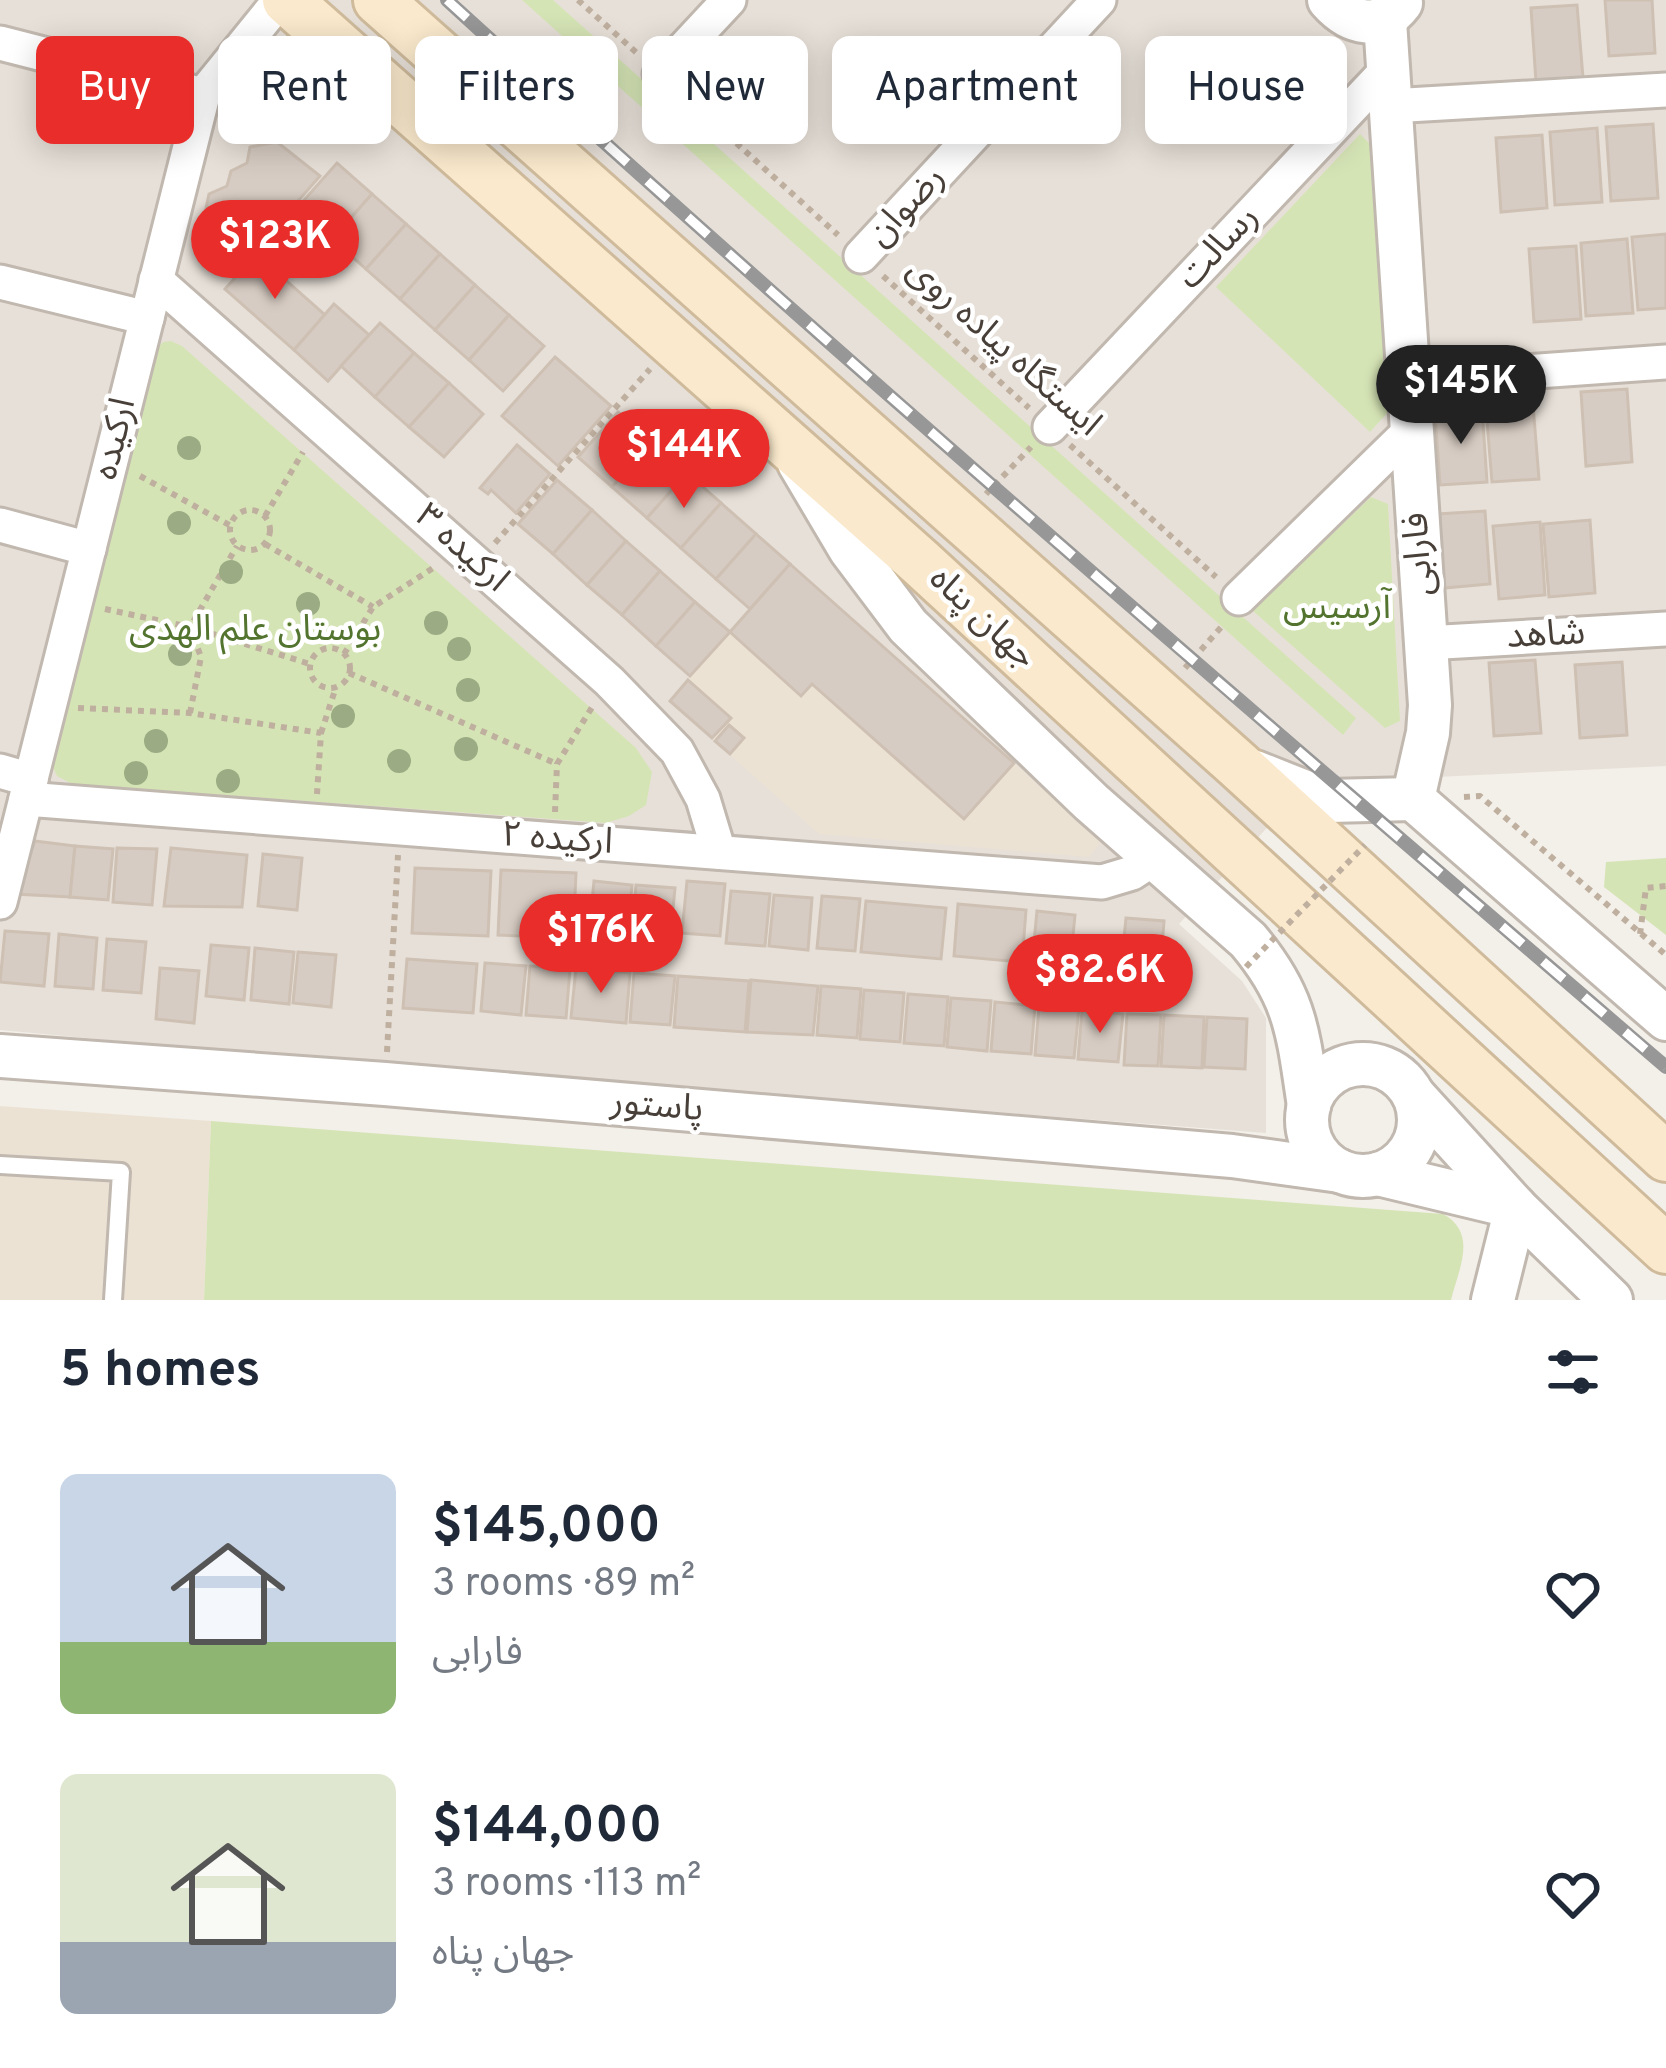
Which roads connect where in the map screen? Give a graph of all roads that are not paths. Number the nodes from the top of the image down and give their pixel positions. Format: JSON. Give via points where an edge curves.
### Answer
{"nodes":[{"id":1,"x":284,"y":0,"type":"edge"},
{"id":2,"x":378,"y":0,"type":"edge"},
{"id":3,"x":729,"y":0,"type":"edge"},
{"id":4,"x":1099,"y":0,"type":"edge"},
{"id":5,"x":1329,"y":0,"type":"edge"},
{"id":6,"x":1393,"y":10,"type":"edge"},
{"id":7,"x":695,"y":36,"type":"edge"},
{"id":8,"x":0,"y":43,"type":"edge"},
{"id":9,"x":1389,"y":87,"type":"junction"},
{"id":10,"x":1666,"y":90,"type":"edge"},
{"id":11,"x":203,"y":95,"type":"junction"},
{"id":12,"x":861,"y":256,"type":"road end"},
{"id":13,"x":156,"y":280,"type":"junction"},
{"id":14,"x":0,"y":282,"type":"edge"},
{"id":15,"x":147,"y":318,"type":"junction"},
{"id":16,"x":1666,"y":362,"type":"edge"},
{"id":17,"x":1408,"y":380,"type":"junction"},
{"id":18,"x":1050,"y":427,"type":"road end"},
{"id":19,"x":1412,"y":429,"type":"junction"},
{"id":20,"x":789,"y":446,"type":"junction"},
{"id":21,"x":0,"y":525,"type":"edge"},
{"id":22,"x":88,"y":548,"type":"junction"},
{"id":23,"x":1236,"y":595,"type":"road end"},
{"id":24,"x":1666,"y":629,"type":"edge"},
{"id":25,"x":1426,"y":643,"type":"junction"},
{"id":26,"x":1237,"y":764,"type":"junction"},
{"id":27,"x":19,"y":783,"type":"edge"},
{"id":28,"x":1413,"y":799,"type":"junction"},
{"id":29,"x":719,"y":853,"type":"junction"},
{"id":30,"x":1154,"y":857,"type":"junction"},
{"id":31,"x":0,"y":902,"type":"edge"},
{"id":32,"x":1666,"y":1019,"type":"edge"},
{"id":33,"x":0,"y":1057,"type":"edge"},
{"id":34,"x":1414,"y":1096,"type":"junction"},
{"id":35,"x":1308,"y":1115,"type":"junction"},
{"id":36,"x":1232,"y":1156,"type":"junction"},
{"id":37,"x":1666,"y":1156,"type":"edge"},
{"id":38,"x":0,"y":1165,"type":"edge"},
{"id":39,"x":1359,"y":1172,"type":"junction"},
{"id":40,"x":1516,"y":1208,"type":"junction"},
{"id":41,"x":1666,"y":1249,"type":"edge"},
{"id":42,"x":112,"y":1300,"type":"edge"},
{"id":43,"x":1493,"y":1300,"type":"edge"},
{"id":44,"x":1611,"y":1300,"type":"edge"}],
"edges":[{"from":1,"to":11,"type":"street","name":"ارکیده"},
{"from":1,"to":20,"type":"main road","name":"جهان پناه"},
{"from":2,"to":26,"type":"main road","name":"جهان پناه"},
{"from":3,"to":7,"type":"street"},
{"from":4,"to":12,"type":"street","name":"رضوان"},
{"from":5,"to":6,"type":"street","via":[[1360,22]]},
{"from":6,"to":9,"type":"street","name":"فارابی"},
{"from":8,"to":11,"type":"street"},
{"from":9,"to":10,"type":"street"},
{"from":9,"to":17,"type":"street","name":"فارابی"},
{"from":9,"to":18,"type":"street","name":"رسالت"},
{"from":11,"to":13,"type":"street","name":"ارکیده"},
{"from":13,"to":15,"type":"street","name":"ارکیده"},
{"from":13,"to":29,"type":"street","name":"ارکیده ۳","via":[[609,681],[677,752]]},
{"from":14,"to":15,"type":"street"},
{"from":15,"to":22,"type":"street","name":"ارکیده"},
{"from":16,"to":17,"type":"street"},
{"from":17,"to":19,"type":"street","name":"فارابی"},
{"from":19,"to":23,"type":"street"},
{"from":19,"to":25,"type":"street","name":"فارابی"},
{"from":20,"to":30,"type":"street","via":[[908,626]]},
{"from":20,"to":41,"type":"main road","name":"جهان پناه"},
{"from":21,"to":22,"type":"street"},
{"from":22,"to":27,"type":"street","name":"ارکیده","via":[[49,706]]},
{"from":24,"to":25,"type":"street","name":"شاهد"},
{"from":25,"to":28,"type":"street","name":"فارابی","via":[[1428,733]]},
{"from":26,"to":28,"type":"street","via":[[1328,801]]},
{"from":26,"to":37,"type":"main road","name":"جهان پناه"},
{"from":27,"to":29,"type":"street","name":"ارکیده ۲","via":[[316,821]]},
{"from":27,"to":31,"type":"street","name":"ارکیده"},
{"from":28,"to":32,"type":"street"},
{"from":29,"to":30,"type":"street","name":"ارکیده ۲","via":[[1102,882]]},
{"from":30,"to":35,"type":"street","via":[[1248,940],[1286,992]]},
{"from":33,"to":36,"type":"street","name":"پاستور"},
{"from":34,"to":35,"type":"street","via":[[1387,1069],[1348,1066],[1317,1088]]},
{"from":34,"to":39,"type":"street","via":[[1418,1134],[1410,1152],[1396,1166]]},
{"from":34,"to":40,"type":"street"},
{"from":35,"to":36,"type":"street","name":"پاستور"},
{"from":35,"to":39,"type":"street","via":[[1324,1160]]},
{"from":36,"to":39,"type":"street"},
{"from":38,"to":42,"type":"lane","via":[[121,1172]]},
{"from":39,"to":40,"type":"street"},
{"from":40,"to":43,"type":"street"},
{"from":40,"to":44,"type":"street"}]}
